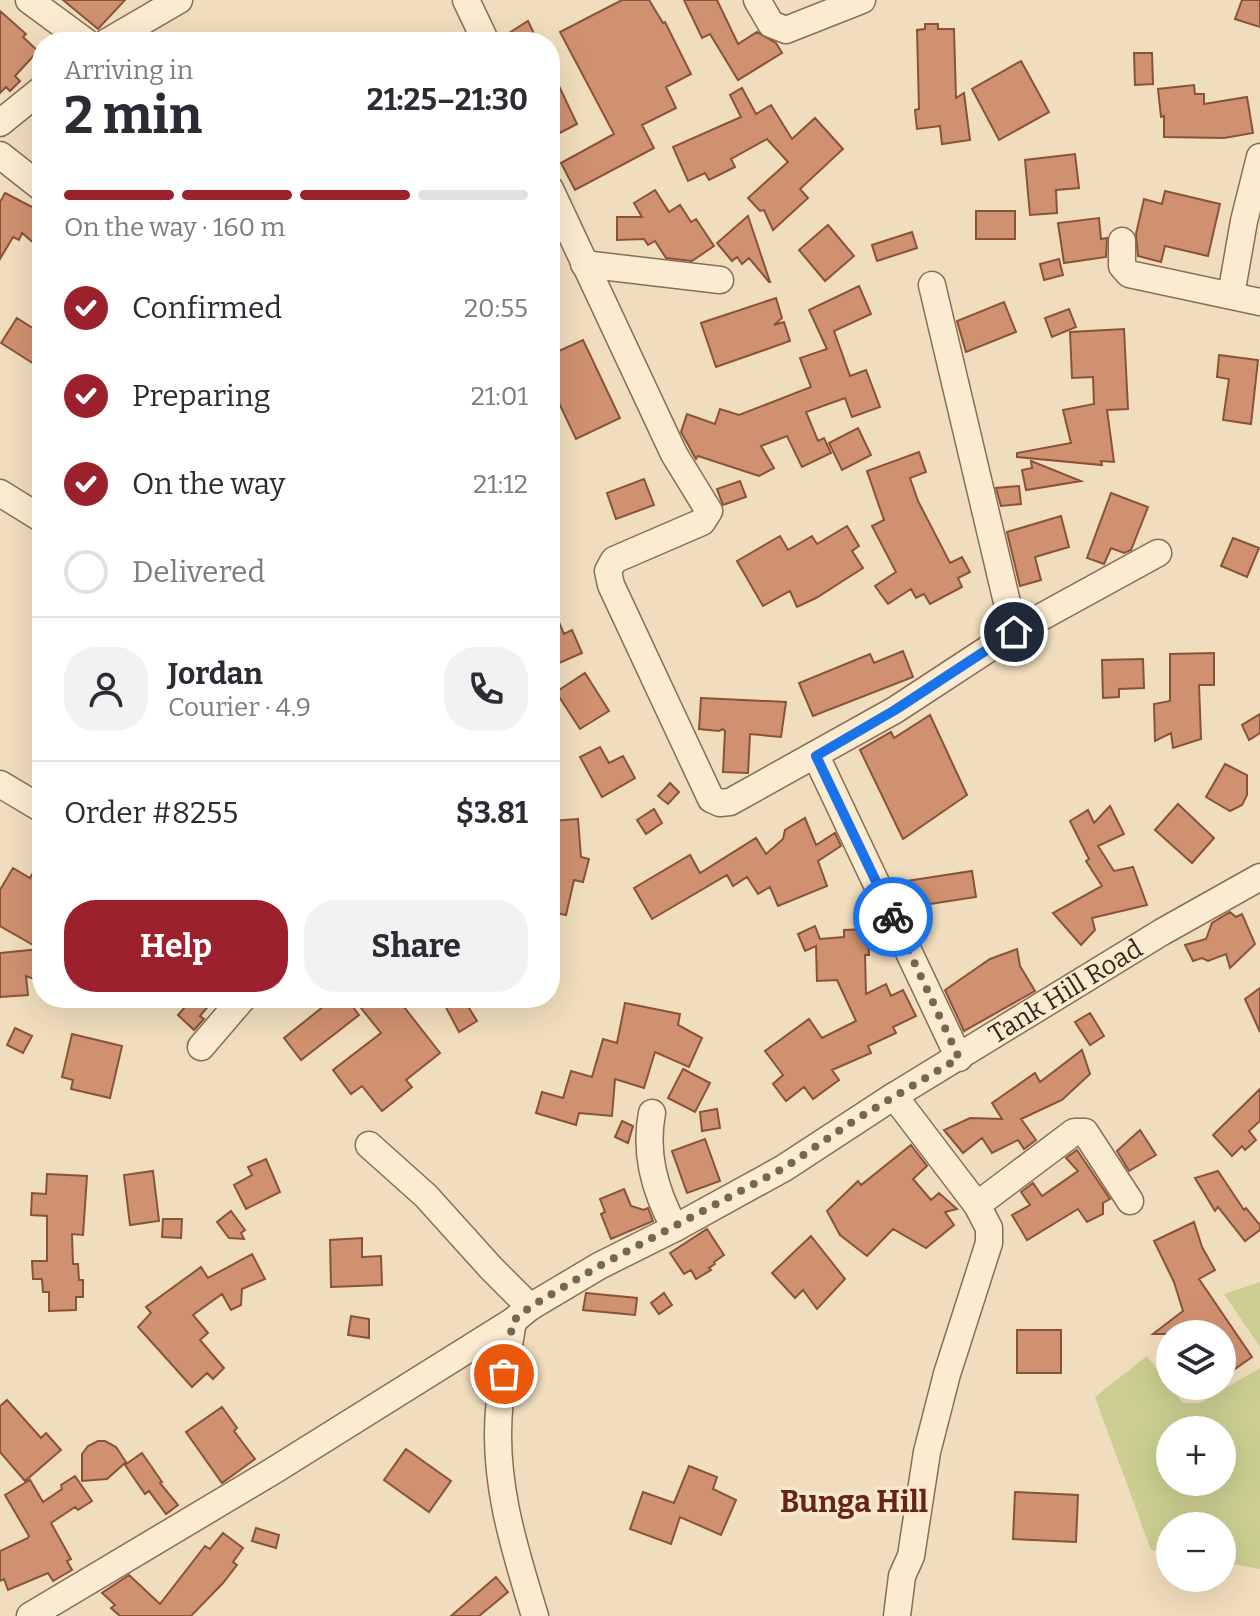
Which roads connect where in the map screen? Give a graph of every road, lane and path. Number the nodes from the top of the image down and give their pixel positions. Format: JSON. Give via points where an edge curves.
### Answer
{"nodes":[{"id":1,"x":29,"y":0,"type":"edge"},
{"id":2,"x":179,"y":0,"type":"edge"},
{"id":3,"x":466,"y":0,"type":"edge"},
{"id":4,"x":757,"y":0,"type":"edge"},
{"id":5,"x":862,"y":0,"type":"edge"},
{"id":6,"x":72,"y":32,"type":"edge"},
{"id":7,"x":124,"y":32,"type":"edge"},
{"id":8,"x":481,"y":32,"type":"edge"},
{"id":9,"x":32,"y":97,"type":"edge"},
{"id":10,"x":0,"y":123,"type":"edge"},
{"id":11,"x":0,"y":155,"type":"edge"},
{"id":12,"x":1260,"y":157,"type":"edge"},
{"id":13,"x":32,"y":180,"type":"edge"},
{"id":14,"x":560,"y":211,"type":"edge"},
{"id":15,"x":1122,"y":241,"type":"dead end"},
{"id":16,"x":584,"y":264,"type":"junction"},
{"id":17,"x":720,"y":280,"type":"dead end"},
{"id":18,"x":932,"y":285,"type":"dead end"},
{"id":19,"x":1231,"y":295,"type":"junction"},
{"id":20,"x":1260,"y":302,"type":"edge"},
{"id":21,"x":0,"y":493,"type":"edge"},
{"id":22,"x":32,"y":513,"type":"edge"},
{"id":23,"x":1158,"y":553,"type":"dead end"},
{"id":24,"x":1014,"y":632,"type":"junction"},
{"id":25,"x":816,"y":756,"type":"junction"},
{"id":26,"x":0,"y":784,"type":"edge"},
{"id":27,"x":32,"y":803,"type":"edge"},
{"id":28,"x":1260,"y":877,"type":"edge"},
{"id":29,"x":234,"y":1008,"type":"edge"},
{"id":30,"x":201,"y":1047,"type":"dead end"},
{"id":31,"x":959,"y":1058,"type":"junction"},
{"id":32,"x":894,"y":1096,"type":"junction"},
{"id":33,"x":652,"y":1113,"type":"dead end"},
{"id":34,"x":369,"y":1145,"type":"dead end"},
{"id":35,"x":1130,"y":1201,"type":"dead end"},
{"id":36,"x":977,"y":1205,"type":"junction"},
{"id":37,"x":675,"y":1228,"type":"junction"},
{"id":38,"x":522,"y":1314,"type":"junction"},
{"id":39,"x":30,"y":1616,"type":"edge"},
{"id":40,"x":535,"y":1616,"type":"edge"},
{"id":41,"x":897,"y":1616,"type":"edge"}],
"edges":[{"from":1,"to":6,"type":"street"},
{"from":2,"to":7,"type":"street"},
{"from":3,"to":8,"type":"street"},
{"from":4,"to":5,"type":"street","via":[[771,24],[786,30]]},
{"from":9,"to":10,"type":"street"},
{"from":11,"to":13,"type":"street"},
{"from":12,"to":19,"type":"street"},
{"from":14,"to":16,"type":"street"},
{"from":15,"to":19,"type":"street","via":[[1122,266],[1129,274]]},
{"from":16,"to":17,"type":"street"},
{"from":16,"to":25,"type":"street","via":[[674,454],[709,511],[702,522],[614,560],[608,571],[711,799],[730,802]]},
{"from":18,"to":24,"type":"street"},
{"from":19,"to":20,"type":"street"},
{"from":21,"to":22,"type":"street"},
{"from":23,"to":24,"type":"street"},
{"from":24,"to":25,"type":"street"},
{"from":25,"to":31,"type":"street"},
{"from":26,"to":27,"type":"street"},
{"from":28,"to":31,"type":"street","name":"Tank Hill Road"},
{"from":29,"to":30,"type":"street"},
{"from":31,"to":32,"type":"street","name":"Tank Hill Road"},
{"from":32,"to":36,"type":"street"},
{"from":32,"to":37,"type":"street","name":"Tank Hill Road","via":[[784,1168]]},
{"from":33,"to":37,"type":"street","via":[[652,1171]]},
{"from":34,"to":38,"type":"street","via":[[426,1196],[491,1268]]},
{"from":35,"to":36,"type":"street","via":[[1079,1130]]},
{"from":36,"to":41,"type":"street","via":[[989,1228],[989,1243],[927,1452]]},
{"from":37,"to":38,"type":"street","name":"Tank Hill Road","via":[[599,1266]]},
{"from":38,"to":39,"type":"street","name":"Tank Hill Road"},
{"from":38,"to":40,"type":"street","via":[[499,1401],[498,1456],[510,1537]]}]}
